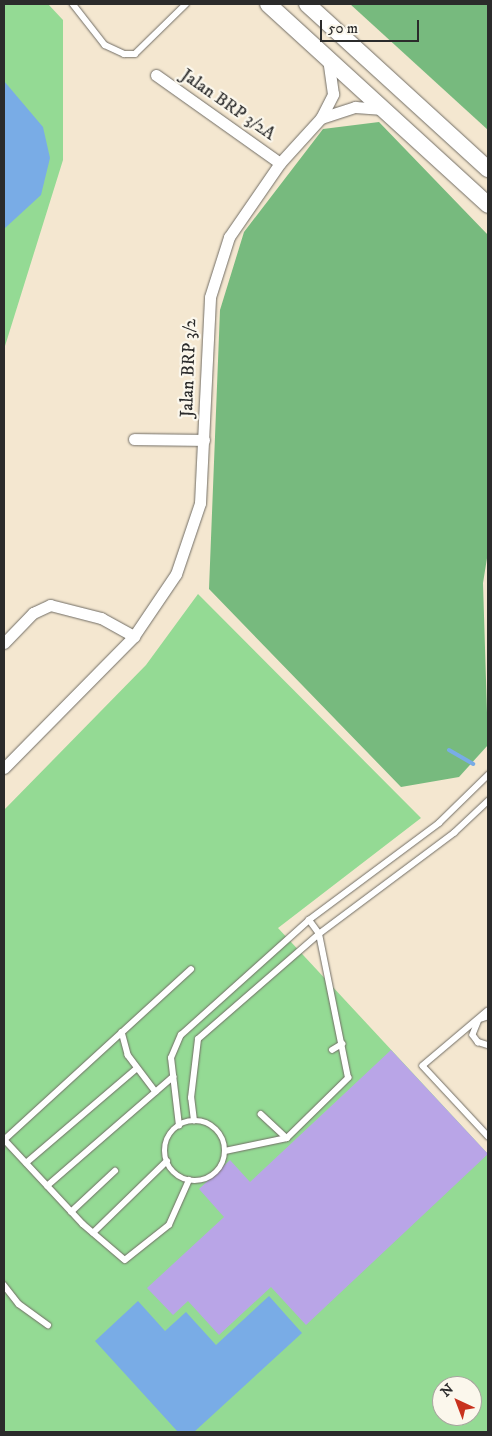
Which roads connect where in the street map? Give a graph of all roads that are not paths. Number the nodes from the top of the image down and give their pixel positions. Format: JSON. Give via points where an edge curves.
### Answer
{"nodes":[{"id":1,"x":73,"y":4,"type":"edge"},
{"id":2,"x":186,"y":4,"type":"edge"},
{"id":3,"x":268,"y":4,"type":"edge"},
{"id":4,"x":307,"y":4,"type":"edge"},
{"id":5,"x":328,"y":58,"type":"junction"},
{"id":6,"x":156,"y":75,"type":"dead end"},
{"id":7,"x":384,"y":109,"type":"junction"},
{"id":8,"x":321,"y":118,"type":"junction"},
{"id":9,"x":280,"y":163,"type":"junction"},
{"id":10,"x":488,"y":170,"type":"edge"},
{"id":11,"x":488,"y":204,"type":"edge"},
{"id":12,"x":134,"y":439,"type":"dead end"},
{"id":13,"x":204,"y":440,"type":"junction"},
{"id":14,"x":134,"y":636,"type":"junction"},
{"id":15,"x":4,"y":643,"type":"edge"},
{"id":16,"x":4,"y":768,"type":"edge"},
{"id":17,"x":488,"y":775,"type":"edge"},
{"id":18,"x":488,"y":801,"type":"edge"},
{"id":19,"x":309,"y":920,"type":"junction"},
{"id":20,"x":319,"y":934,"type":"junction"},
{"id":21,"x":191,"y":969,"type":"dead end"},
{"id":22,"x":488,"y":1011,"type":"edge"},
{"id":23,"x":488,"y":1017,"type":"edge"},
{"id":24,"x":479,"y":1020,"type":"junction"},
{"id":25,"x":122,"y":1032,"type":"junction"},
{"id":26,"x":342,"y":1044,"type":"junction"},
{"id":27,"x":488,"y":1045,"type":"edge"},
{"id":28,"x":332,"y":1050,"type":"dead end"},
{"id":29,"x":136,"y":1068,"type":"junction"},
{"id":30,"x":173,"y":1077,"type":"junction"},
{"id":31,"x":156,"y":1092,"type":"junction"},
{"id":32,"x":261,"y":1114,"type":"dead end"},
{"id":33,"x":194,"y":1121,"type":"junction"},
{"id":34,"x":179,"y":1126,"type":"junction"},
{"id":35,"x":488,"y":1136,"type":"edge"},
{"id":36,"x":287,"y":1138,"type":"junction"},
{"id":37,"x":4,"y":1140,"type":"edge"},
{"id":38,"x":225,"y":1151,"type":"junction"},
{"id":39,"x":167,"y":1161,"type":"junction"},
{"id":40,"x":26,"y":1163,"type":"junction"},
{"id":41,"x":115,"y":1171,"type":"dead end"},
{"id":42,"x":189,"y":1180,"type":"junction"},
{"id":43,"x":46,"y":1186,"type":"junction"},
{"id":44,"x":71,"y":1212,"type":"junction"},
{"id":45,"x":93,"y":1233,"type":"junction"},
{"id":46,"x":4,"y":1285,"type":"edge"},
{"id":47,"x":48,"y":1325,"type":"dead end"}],
"edges":[{"from":1,"to":2,"type":"lane","via":[[105,45],[124,54],[135,54]]},
{"from":3,"to":5,"type":"main road"},
{"from":4,"to":10,"type":"main road"},
{"from":5,"to":7,"type":"main road"},
{"from":5,"to":8,"type":"street","name":"Jalan BRP 3/2","via":[[333,94]]},
{"from":6,"to":9,"type":"street","name":"Jalan BRP 3/2A"},
{"from":7,"to":8,"type":"street","name":"Jalan BRP 3/2","via":[[355,107]]},
{"from":7,"to":11,"type":"main road"},
{"from":8,"to":9,"type":"street","name":"Jalan BRP 3/2"},
{"from":9,"to":13,"type":"street","name":"Jalan BRP 3/2","via":[[229,237],[210,297]]},
{"from":12,"to":13,"type":"street"},
{"from":13,"to":14,"type":"street","name":"Jalan BRP 3/2","via":[[200,503],[176,574]]},
{"from":14,"to":15,"type":"street","via":[[101,618],[50,605],[33,613]]},
{"from":14,"to":16,"type":"street","name":"Jalan BRP 3/2"},
{"from":17,"to":19,"type":"lane","via":[[439,823]]},
{"from":18,"to":20,"type":"lane","via":[[454,833]]},
{"from":19,"to":20,"type":"lane"},
{"from":19,"to":30,"type":"lane","via":[[181,1035],[171,1058]]},
{"from":20,"to":26,"type":"lane"},
{"from":20,"to":33,"type":"lane","via":[[198,1039],[190,1098]]},
{"from":21,"to":25,"type":"lane"},
{"from":22,"to":24,"type":"lane"},
{"from":23,"to":24,"type":"lane"},
{"from":24,"to":27,"type":"lane","via":[[473,1035],[478,1042]]},
{"from":24,"to":35,"type":"lane","via":[[423,1066]]},
{"from":25,"to":29,"type":"lane"},
{"from":25,"to":37,"type":"lane"},
{"from":26,"to":28,"type":"lane"},
{"from":26,"to":36,"type":"lane","via":[[348,1078]]},
{"from":29,"to":31,"type":"lane"},
{"from":29,"to":40,"type":"lane"},
{"from":30,"to":31,"type":"lane"},
{"from":30,"to":34,"type":"lane"},
{"from":31,"to":43,"type":"lane"},
{"from":32,"to":36,"type":"lane"},
{"from":33,"to":34,"type":"lane"},
{"from":33,"to":38,"type":"lane","via":[[215,1128]]},
{"from":34,"to":39,"type":"lane","via":[[166,1140]]},
{"from":36,"to":38,"type":"lane"},
{"from":37,"to":40,"type":"lane"},
{"from":38,"to":42,"type":"lane","via":[[220,1168],[209,1178]]},
{"from":39,"to":42,"type":"lane","via":[[170,1169]]},
{"from":39,"to":45,"type":"lane"},
{"from":40,"to":43,"type":"lane"},
{"from":41,"to":44,"type":"lane"},
{"from":42,"to":45,"type":"lane","via":[[169,1225],[125,1260]]},
{"from":43,"to":44,"type":"lane"},
{"from":44,"to":45,"type":"lane"},
{"from":46,"to":47,"type":"lane","via":[[18,1304]]}]}
